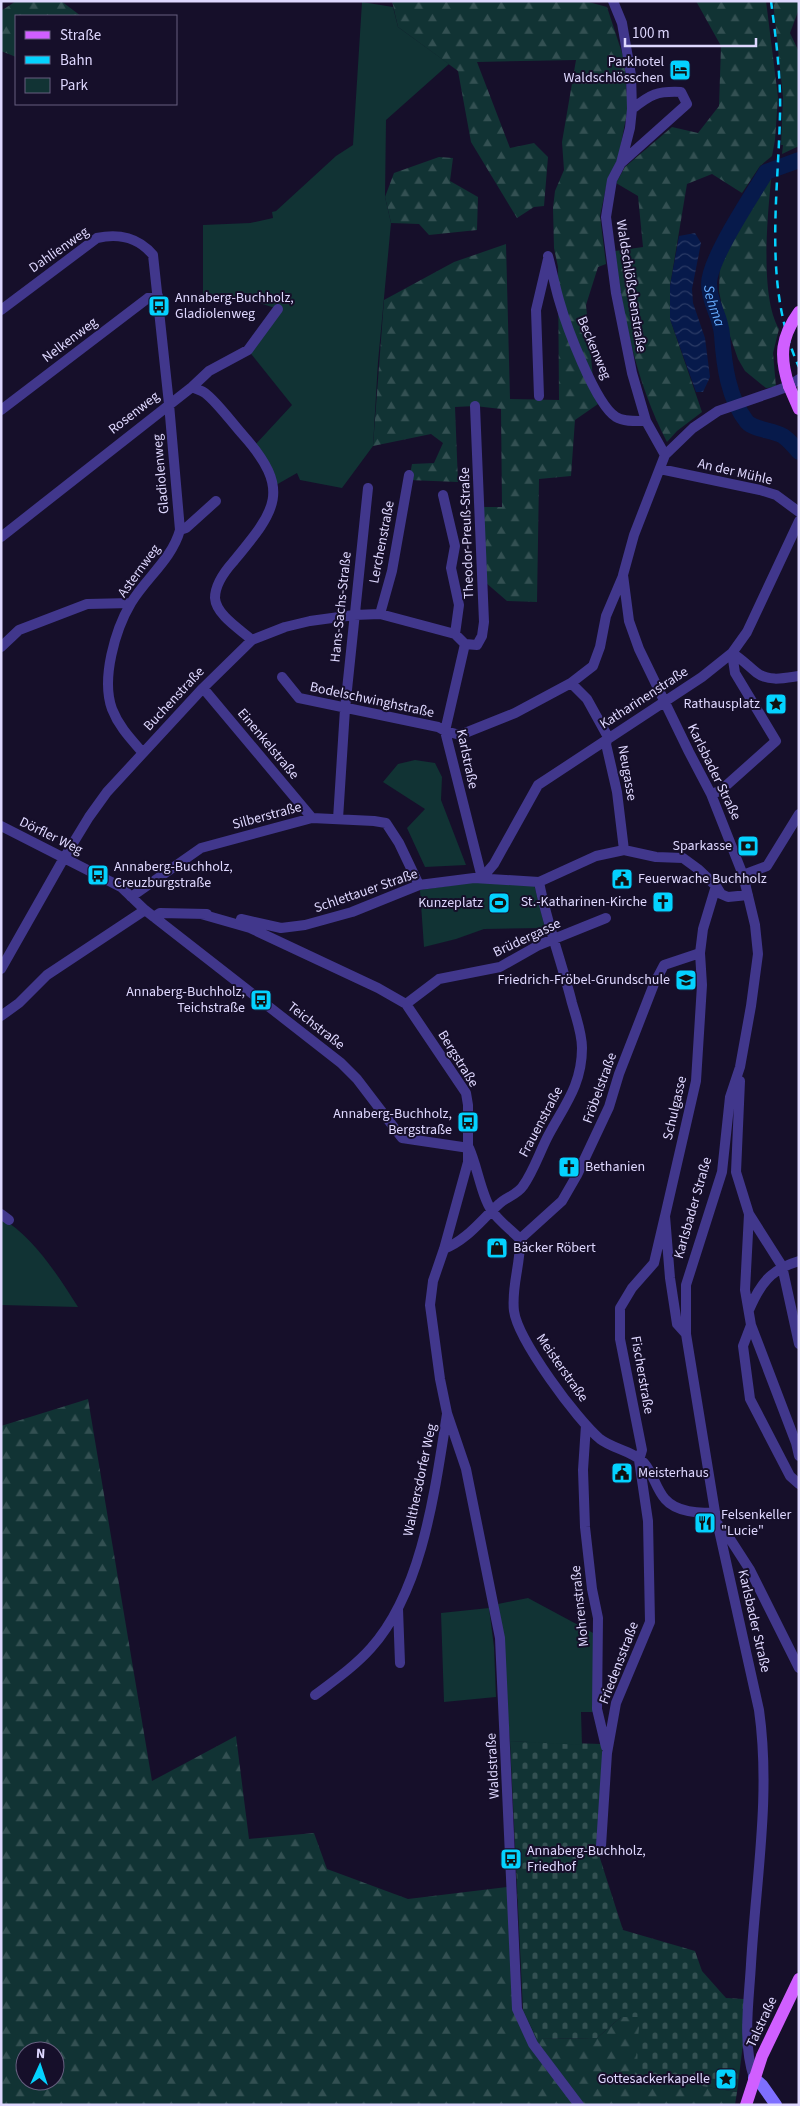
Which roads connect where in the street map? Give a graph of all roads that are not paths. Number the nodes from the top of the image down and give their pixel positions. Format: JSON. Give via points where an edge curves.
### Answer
{"nodes":[{"id":1,"x":613,"y":1,"type":"edge"},
{"id":2,"x":632,"y":109,"type":"junction"},
{"id":3,"x":621,"y":163,"type":"junction"},
{"id":4,"x":158,"y":296,"type":"junction"},
{"id":5,"x":278,"y":309,"type":"dead end"},
{"id":6,"x":1,"y":310,"type":"edge"},
{"id":7,"x":799,"y":312,"type":"edge"},
{"id":8,"x":794,"y":382,"type":"edge"},
{"id":9,"x":192,"y":387,"type":"junction"},
{"id":10,"x":539,"y":396,"type":"dead end"},
{"id":11,"x":169,"y":404,"type":"junction"},
{"id":12,"x":475,"y":406,"type":"dead end"},
{"id":13,"x":799,"y":409,"type":"edge"},
{"id":14,"x":1,"y":410,"type":"edge"},
{"id":15,"x":646,"y":421,"type":"junction"},
{"id":16,"x":665,"y":455,"type":"junction"},
{"id":17,"x":660,"y":469,"type":"junction"},
{"id":18,"x":409,"y":475,"type":"dead end"},
{"id":19,"x":368,"y":488,"type":"dead end"},
{"id":20,"x":443,"y":495,"type":"dead end"},
{"id":21,"x":216,"y":501,"type":"dead end"},
{"id":22,"x":799,"y":512,"type":"edge"},
{"id":23,"x":799,"y":521,"type":"edge"},
{"id":24,"x":180,"y":530,"type":"junction"},
{"id":25,"x":1,"y":537,"type":"edge"},
{"id":26,"x":623,"y":576,"type":"junction"},
{"id":27,"x":131,"y":603,"type":"junction"},
{"id":28,"x":380,"y":614,"type":"junction"},
{"id":29,"x":354,"y":615,"type":"junction"},
{"id":30,"x":455,"y":634,"type":"junction"},
{"id":31,"x":252,"y":640,"type":"junction"},
{"id":32,"x":465,"y":644,"type":"junction"},
{"id":33,"x":1,"y":647,"type":"edge"},
{"id":34,"x":732,"y":653,"type":"junction"},
{"id":35,"x":799,"y":676,"type":"edge"},
{"id":36,"x":282,"y":677,"type":"dead end"},
{"id":37,"x":571,"y":682,"type":"junction"},
{"id":38,"x":203,"y":688,"type":"junction"},
{"id":39,"x":664,"y":702,"type":"junction"},
{"id":40,"x":345,"y":709,"type":"junction"},
{"id":41,"x":445,"y":731,"type":"junction"},
{"id":42,"x":608,"y":737,"type":"junction"},
{"id":43,"x":143,"y":753,"type":"junction"},
{"id":44,"x":712,"y":794,"type":"junction"},
{"id":45,"x":799,"y":814,"type":"edge"},
{"id":46,"x":312,"y":818,"type":"junction"},
{"id":47,"x":338,"y":819,"type":"junction"},
{"id":48,"x":1,"y":826,"type":"edge"},
{"id":49,"x":624,"y":850,"type":"junction"},
{"id":50,"x":64,"y":858,"type":"junction"},
{"id":51,"x":743,"y":875,"type":"junction"},
{"id":52,"x":482,"y":878,"type":"junction"},
{"id":53,"x":539,"y":882,"type":"junction"},
{"id":54,"x":419,"y":885,"type":"junction"},
{"id":55,"x":716,"y":886,"type":"junction"},
{"id":56,"x":748,"y":895,"type":"junction"},
{"id":57,"x":131,"y":897,"type":"junction"},
{"id":58,"x":145,"y":910,"type":"junction"},
{"id":59,"x":201,"y":914,"type":"junction"},
{"id":60,"x":154,"y":917,"type":"junction"},
{"id":61,"x":606,"y":918,"type":"dead end"},
{"id":62,"x":554,"y":939,"type":"junction"},
{"id":63,"x":700,"y":953,"type":"junction"},
{"id":64,"x":1,"y":969,"type":"edge"},
{"id":65,"x":406,"y":1004,"type":"junction"},
{"id":66,"x":1,"y":1016,"type":"edge"},
{"id":67,"x":740,"y":1067,"type":"junction"},
{"id":68,"x":469,"y":1148,"type":"junction"},
{"id":69,"x":492,"y":1212,"type":"junction"},
{"id":70,"x":749,"y":1214,"type":"junction"},
{"id":71,"x":665,"y":1216,"type":"junction"},
{"id":72,"x":520,"y":1239,"type":"junction"},
{"id":73,"x":444,"y":1249,"type":"junction"},
{"id":74,"x":799,"y":1261,"type":"edge"},
{"id":75,"x":782,"y":1266,"type":"junction"},
{"id":76,"x":749,"y":1310,"type":"junction"},
{"id":77,"x":751,"y":1325,"type":"junction"},
{"id":78,"x":686,"y":1334,"type":"junction"},
{"id":79,"x":799,"y":1344,"type":"edge"},
{"id":80,"x":447,"y":1413,"type":"junction"},
{"id":81,"x":586,"y":1426,"type":"junction"},
{"id":82,"x":799,"y":1456,"type":"edge"},
{"id":83,"x":640,"y":1460,"type":"junction"},
{"id":84,"x":799,"y":1484,"type":"edge"},
{"id":85,"x":715,"y":1512,"type":"junction"},
{"id":86,"x":719,"y":1529,"type":"junction"},
{"id":87,"x":398,"y":1608,"type":"junction"},
{"id":88,"x":400,"y":1662,"type":"dead end"},
{"id":89,"x":799,"y":1668,"type":"edge"},
{"id":90,"x":315,"y":1694,"type":"dead end"},
{"id":91,"x":607,"y":1753,"type":"junction"},
{"id":92,"x":601,"y":1846,"type":"dead end"},
{"id":93,"x":799,"y":1979,"type":"edge"},
{"id":94,"x":754,"y":2078,"type":"junction"},
{"id":95,"x":579,"y":2105,"type":"edge"},
{"id":96,"x":746,"y":2105,"type":"edge"},
{"id":97,"x":776,"y":2105,"type":"edge"}],
"edges":[{"from":1,"to":2,"type":"street","name":"Waldschlößchenstraße","via":[[622,24],[631,75]]},
{"from":2,"to":3,"type":"street","name":"Waldschlößchenstraße"},
{"from":2,"to":3,"type":"street","via":[[650,95],[662,92],[681,92],[687,104]]},
{"from":3,"to":15,"type":"street","name":"Waldschlößchenstraße","via":[[612,180],[606,217],[616,293],[632,373]]},
{"from":4,"to":6,"type":"street","name":"Dahlienweg","via":[[153,255],[149,250],[128,239],[105,236],[88,243]]},
{"from":4,"to":11,"type":"street","name":"Gladiolenweg"},
{"from":4,"to":14,"type":"street","name":"Nelkenweg","via":[[148,298]]},
{"from":5,"to":9,"type":"street","name":"Rosenweg","via":[[248,350],[209,371]]},
{"from":7,"to":8,"type":"main road","bridge":true,"via":[[783,346],[782,360]]},
{"from":8,"to":13,"type":"main road"},
{"from":8,"to":16,"type":"street","name":"Karlsbader Straße","via":[[718,411],[693,428]]},
{"from":9,"to":11,"type":"street","name":"Rosenweg"},
{"from":9,"to":31,"type":"street","via":[[206,393],[253,446],[272,478],[273,503],[265,521],[224,573],[215,598],[222,613]]},
{"from":10,"to":15,"type":"street","name":"Beckenweg","via":[[536,310],[548,256],[559,300],[584,366],[603,403],[616,417]]},
{"from":11,"to":24,"type":"street","name":"Gladiolenweg"},
{"from":11,"to":25,"type":"street","name":"Rosenweg"},
{"from":12,"to":32,"type":"street","name":"Theodor-Preuß-Straße","via":[[484,622],[477,645]]},
{"from":15,"to":16,"type":"street","name":"Waldschlößchenstraße"},
{"from":16,"to":17,"type":"street","name":"Karlsbader Straße"},
{"from":17,"to":22,"type":"street","name":"An der Mühle","via":[[760,490],[776,495]]},
{"from":17,"to":26,"type":"street","name":"Karlsbader Straße","via":[[634,535]]},
{"from":18,"to":28,"type":"street","name":"Lerchenstraße","via":[[392,570]]},
{"from":19,"to":29,"type":"street","name":"Hans-Sachs-Straße"},
{"from":20,"to":30,"type":"street","via":[[455,546],[451,568],[459,605]]},
{"from":21,"to":24,"type":"street","name":"Asternweg"},
{"from":23,"to":34,"type":"street","name":"Katharinenstraße","via":[[747,632]]},
{"from":24,"to":27,"type":"street","name":"Asternweg","via":[[176,543]]},
{"from":26,"to":37,"type":"street","name":"Bodelschwinghstraße","via":[[606,616],[593,666]]},
{"from":26,"to":39,"type":"street","name":"Karlsbader Straße","via":[[630,621],[639,649]]},
{"from":27,"to":33,"type":"street","via":[[87,604],[19,630]]},
{"from":27,"to":43,"type":"street","name":"Asternweg","via":[[114,641],[108,687],[112,708],[122,729]]},
{"from":28,"to":29,"type":"street","name":"Buchenstraße"},
{"from":28,"to":30,"type":"street","name":"Buchenstraße"},
{"from":29,"to":31,"type":"street","name":"Buchenstraße","via":[[294,625]]},
{"from":29,"to":40,"type":"street","name":"Hans-Sachs-Straße"},
{"from":30,"to":32,"type":"street"},
{"from":31,"to":38,"type":"street","name":"Buchenstraße"},
{"from":32,"to":41,"type":"street","name":"Karlstraße"},
{"from":34,"to":35,"type":"street","via":[[768,678]]},
{"from":34,"to":39,"type":"street","name":"Katharinenstraße"},
{"from":34,"to":44,"type":"street","via":[[736,673],[776,741],[720,791]]},
{"from":36,"to":40,"type":"street","name":"Bodelschwinghstraße","via":[[298,698]]},
{"from":37,"to":41,"type":"street","name":"Bodelschwinghstraße","via":[[515,713],[460,735]]},
{"from":37,"to":42,"type":"street","name":"Neugasse","via":[[587,698]]},
{"from":38,"to":43,"type":"street","name":"Buchenstraße"},
{"from":38,"to":46,"type":"street","name":"Einenkelstraße"},
{"from":39,"to":42,"type":"street","name":"Katharinenstraße"},
{"from":39,"to":44,"type":"street","name":"Karlsbader Straße"},
{"from":40,"to":41,"type":"street","name":"Bodelschwinghstraße"},
{"from":40,"to":47,"type":"street","name":"Hans-Sachs-Straße"},
{"from":41,"to":52,"type":"street","name":"Karlstraße"},
{"from":42,"to":49,"type":"street","name":"Neugasse","via":[[606,744],[617,792]]},
{"from":42,"to":52,"type":"street","name":"Katharinenstraße","via":[[538,785],[494,864]]},
{"from":43,"to":50,"type":"street","name":"Buchenstraße","via":[[107,792]]},
{"from":44,"to":51,"type":"street","name":"Karlsbader Straße"},
{"from":45,"to":51,"type":"street","via":[[767,866]]},
{"from":46,"to":47,"type":"street","name":"Silberstraße"},
{"from":46,"to":57,"type":"street","name":"Silberstraße","via":[[201,848]]},
{"from":47,"to":54,"type":"street","name":"Silberstraße","via":[[386,823]]},
{"from":48,"to":50,"type":"street","name":"Dörfler Weg"},
{"from":49,"to":53,"type":"street","name":"Schlettauer Straße","via":[[596,856]]},
{"from":49,"to":55,"type":"street","name":"Schlettauer Straße","via":[[656,857],[683,858]]},
{"from":50,"to":57,"type":"street","name":"Dörfler Weg","via":[[121,887]]},
{"from":50,"to":64,"type":"street","name":"Buchenstraße"},
{"from":51,"to":56,"type":"street","name":"Karlsbader Straße"},
{"from":52,"to":53,"type":"street","name":"Schlettauer Straße"},
{"from":52,"to":54,"type":"street","name":"Schlettauer Straße"},
{"from":53,"to":62,"type":"street","name":"Frauenstraße"},
{"from":54,"to":59,"type":"street","name":"Schlettauer Straße","via":[[352,912],[304,925],[281,928],[224,915]]},
{"from":55,"to":56,"type":"street","name":"Schlettauer Straße","via":[[721,894],[728,897]]},
{"from":55,"to":63,"type":"street","name":"Schulgasse","via":[[703,929]]},
{"from":56,"to":67,"type":"street","name":"Karlsbader Straße","via":[[758,954]]},
{"from":57,"to":58,"type":"street","name":"Teichstraße"},
{"from":58,"to":60,"type":"street","name":"Teichstraße"},
{"from":58,"to":66,"type":"street","via":[[48,975]]},
{"from":59,"to":60,"type":"street","name":"Schlettauer Straße","via":[[160,913]]},
{"from":59,"to":65,"type":"street","name":"Bergstraße","via":[[250,928]]},
{"from":60,"to":68,"type":"street","name":"Teichstraße","via":[[341,1063],[402,1138]]},
{"from":61,"to":62,"type":"street","name":"Brüdergasse"},
{"from":62,"to":65,"type":"street","name":"Brüdergasse","via":[[500,967],[439,979]]},
{"from":62,"to":69,"type":"street","name":"Frauenstraße","via":[[580,1033],[582,1046],[578,1077],[574,1091],[523,1186],[500,1202]]},
{"from":63,"to":71,"type":"street","name":"Schulgasse","via":[[702,985],[696,1081]]},
{"from":63,"to":72,"type":"street","name":"Fröbelstraße","via":[[664,965],[600,1128],[577,1175],[562,1201]]},
{"from":65,"to":68,"type":"street","name":"Bergstraße","via":[[466,1093]]},
{"from":67,"to":70,"type":"street","via":[[736,1172]]},
{"from":67,"to":78,"type":"street","name":"Karlsbader Straße","via":[[730,1097],[722,1172],[686,1285]]},
{"from":68,"to":69,"type":"street"},
{"from":68,"to":73,"type":"street","name":"Bergstraße"},
{"from":69,"to":72,"type":"street"},
{"from":69,"to":73,"type":"street","name":"Frauenstraße","via":[[472,1232]]},
{"from":70,"to":75,"type":"street"},
{"from":70,"to":76,"type":"street","via":[[745,1290]]},
{"from":71,"to":78,"type":"street","name":"Schulgasse","via":[[677,1324]]},
{"from":71,"to":83,"type":"street","name":"Fischerstraße","via":[[654,1263],[620,1308],[620,1339],[642,1450]]},
{"from":72,"to":81,"type":"street","name":"Meisterstraße","via":[[514,1310],[518,1325],[531,1352]]},
{"from":73,"to":80,"type":"street","name":"Bergstraße","via":[[433,1281],[430,1305]]},
{"from":74,"to":75,"type":"street"},
{"from":75,"to":76,"type":"street","via":[[756,1292]]},
{"from":75,"to":79,"type":"street"},
{"from":76,"to":77,"type":"street"},
{"from":77,"to":82,"type":"street"},
{"from":77,"to":84,"type":"street","via":[[744,1346],[750,1399],[790,1476]]},
{"from":78,"to":85,"type":"street","name":"Karlsbader Straße"},
{"from":80,"to":87,"type":"street","name":"Walthersdorfer Weg","via":[[430,1512],[406,1592]]},
{"from":80,"to":95,"type":"street","name":"Waldstraße","via":[[466,1469],[500,1638],[517,2009],[533,2044]]},
{"from":81,"to":83,"type":"street","name":"Meisterstraße","via":[[602,1440]]},
{"from":81,"to":91,"type":"street","name":"Mohrenstraße","via":[[583,1470],[585,1527],[598,1618],[597,1709]]},
{"from":83,"to":85,"type":"street","name":"Meisterstraße","via":[[665,1499],[675,1507]]},
{"from":83,"to":91,"type":"street","name":"Friedensstraße","via":[[648,1521],[650,1622],[616,1702]]},
{"from":85,"to":86,"type":"street","name":"Karlsbader Straße"},
{"from":86,"to":89,"type":"street","via":[[730,1538],[750,1570]]},
{"from":86,"to":94,"type":"street","name":"Karlsbader Straße","via":[[763,1740],[763,1838],[748,2002],[749,2058]]},
{"from":87,"to":88,"type":"street","name":"Walthersdorfer Weg"},
{"from":87,"to":90,"type":"street","name":"Walthersdorfer Weg","via":[[385,1630],[357,1663]]},
{"from":91,"to":92,"type":"street","name":"Friedensstraße"},
{"from":93,"to":94,"type":"main road","name":"Talstraße"},
{"from":94,"to":96,"type":"main road","name":"Talstraße"},
{"from":94,"to":97,"type":"main road","name":"Karlsbader Straße"}]}
